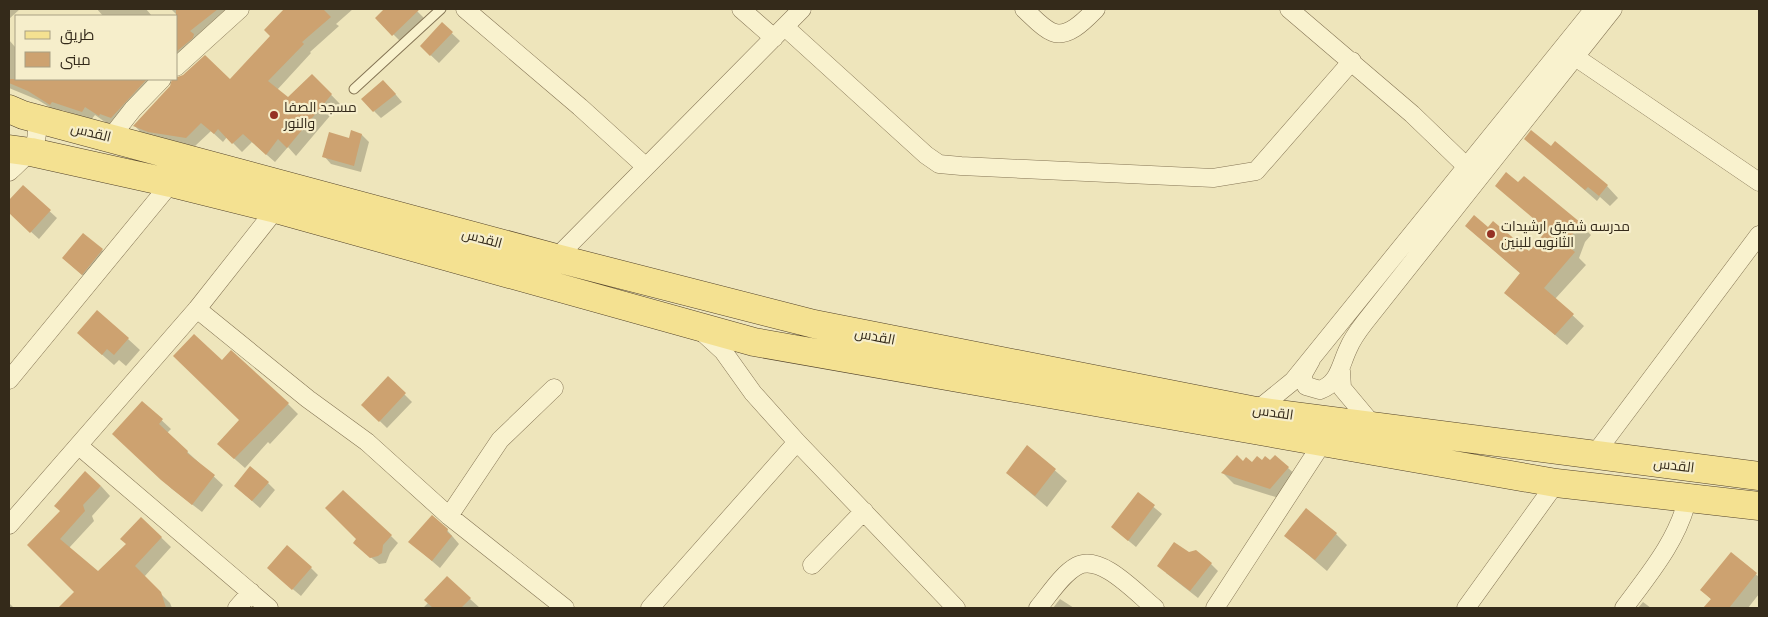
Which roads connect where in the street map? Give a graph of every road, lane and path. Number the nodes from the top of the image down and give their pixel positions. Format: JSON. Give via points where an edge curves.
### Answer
{"nodes":[{"id":1,"x":240,"y":9,"type":"edge"},
{"id":2,"x":441,"y":9,"type":"edge"},
{"id":3,"x":465,"y":9,"type":"edge"},
{"id":4,"x":741,"y":9,"type":"edge"},
{"id":5,"x":802,"y":9,"type":"edge"},
{"id":6,"x":1024,"y":9,"type":"edge"},
{"id":7,"x":1096,"y":9,"type":"edge"},
{"id":8,"x":1288,"y":9,"type":"edge"},
{"id":9,"x":1594,"y":9,"type":"edge"},
{"id":10,"x":1613,"y":9,"type":"edge"},
{"id":11,"x":779,"y":32,"type":"junction"},
{"id":12,"x":1569,"y":53,"type":"junction"},
{"id":13,"x":1352,"y":61,"type":"junction"},
{"id":14,"x":178,"y":65,"type":"edge"},
{"id":15,"x":161,"y":80,"type":"edge"},
{"id":16,"x":354,"y":89,"type":"dead end"},
{"id":17,"x":9,"y":109,"type":"edge"},
{"id":18,"x":35,"y":118,"type":"junction"},
{"id":19,"x":111,"y":137,"type":"junction"},
{"id":20,"x":20,"y":151,"type":"edge"},
{"id":21,"x":645,"y":166,"type":"junction"},
{"id":22,"x":1466,"y":166,"type":"junction"},
{"id":23,"x":9,"y":172,"type":"edge"},
{"id":24,"x":1759,"y":182,"type":"edge"},
{"id":25,"x":171,"y":183,"type":"junction"},
{"id":26,"x":276,"y":209,"type":"junction"},
{"id":27,"x":1759,"y":235,"type":"edge"},
{"id":28,"x":556,"y":258,"type":"junction"},
{"id":29,"x":197,"y":309,"type":"junction"},
{"id":30,"x":696,"y":326,"type":"junction"},
{"id":31,"x":754,"y":342,"type":"junction"},
{"id":32,"x":1311,"y":360,"type":"junction"},
{"id":33,"x":1341,"y":371,"type":"junction"},
{"id":34,"x":741,"y":376,"type":"junction"},
{"id":35,"x":9,"y":380,"type":"edge"},
{"id":36,"x":554,"y":388,"type":"dead end"},
{"id":37,"x":1256,"y":410,"type":"junction"},
{"id":38,"x":1373,"y":425,"type":"junction"},
{"id":39,"x":797,"y":442,"type":"junction"},
{"id":40,"x":1323,"y":442,"type":"junction"},
{"id":41,"x":79,"y":446,"type":"junction"},
{"id":42,"x":1594,"y":455,"type":"junction"},
{"id":43,"x":1759,"y":476,"type":"edge"},
{"id":44,"x":1556,"y":483,"type":"junction"},
{"id":45,"x":1688,"y":497,"type":"junction"},
{"id":46,"x":1759,"y":506,"type":"edge"},
{"id":47,"x":864,"y":512,"type":"junction"},
{"id":48,"x":449,"y":516,"type":"junction"},
{"id":49,"x":9,"y":526,"type":"edge"},
{"id":50,"x":812,"y":565,"type":"dead end"},
{"id":51,"x":251,"y":592,"type":"junction"},
{"id":52,"x":237,"y":608,"type":"edge"},
{"id":53,"x":269,"y":608,"type":"edge"},
{"id":54,"x":565,"y":608,"type":"edge"},
{"id":55,"x":650,"y":608,"type":"edge"},
{"id":56,"x":956,"y":608,"type":"edge"},
{"id":57,"x":1038,"y":608,"type":"edge"},
{"id":58,"x":1154,"y":608,"type":"edge"},
{"id":59,"x":1215,"y":608,"type":"edge"},
{"id":60,"x":1466,"y":608,"type":"edge"},
{"id":61,"x":1624,"y":608,"type":"edge"}],
"edges":[{"from":1,"to":14,"type":"street"},
{"from":2,"to":16,"type":"lane"},
{"from":3,"to":21,"type":"street"},
{"from":4,"to":11,"type":"street"},
{"from":5,"to":11,"type":"street"},
{"from":6,"to":7,"type":"street","via":[[1052,32],[1062,33]]},
{"from":8,"to":13,"type":"street"},
{"from":9,"to":12,"type":"street"},
{"from":10,"to":12,"type":"street"},
{"from":11,"to":13,"type":"street","via":[[926,155],[939,164],[961,166],[1213,178],[1256,171]]},
{"from":11,"to":21,"type":"street"},
{"from":12,"to":22,"type":"street"},
{"from":12,"to":24,"type":"street"},
{"from":12,"to":33,"type":"street","via":[[1365,322],[1353,339]]},
{"from":13,"to":22,"type":"street"},
{"from":15,"to":19,"type":"street"},
{"from":17,"to":18,"type":"main road","name":"القدس"},
{"from":18,"to":19,"type":"main road","name":"القدس"},
{"from":18,"to":20,"type":"street","via":[[37,141]]},
{"from":19,"to":28,"type":"main road","name":"القدس"},
{"from":20,"to":23,"type":"street"},
{"from":20,"to":25,"type":"main road","name":"القدس"},
{"from":21,"to":28,"type":"street"},
{"from":22,"to":32,"type":"street"},
{"from":25,"to":26,"type":"main road","name":"القدس"},
{"from":25,"to":35,"type":"street"},
{"from":26,"to":29,"type":"street"},
{"from":26,"to":30,"type":"main road","name":"القدس"},
{"from":27,"to":42,"type":"street"},
{"from":28,"to":37,"type":"main road","name":"القدس","via":[[814,324]]},
{"from":29,"to":41,"type":"street"},
{"from":29,"to":48,"type":"street","via":[[367,442]]},
{"from":30,"to":31,"type":"main road","name":"القدس"},
{"from":30,"to":34,"type":"street","via":[[723,351]]},
{"from":31,"to":34,"type":"street","via":[[745,355]]},
{"from":31,"to":40,"type":"main road","name":"القدس"},
{"from":32,"to":33,"type":"street","via":[[1302,376],[1306,386],[1312,389],[1326,388]]},
{"from":32,"to":37,"type":"street","via":[[1293,381]]},
{"from":33,"to":38,"type":"street","via":[[1342,388]]},
{"from":34,"to":39,"type":"street"},
{"from":36,"to":48,"type":"street","via":[[500,440]]},
{"from":37,"to":38,"type":"main road","name":"القدس"},
{"from":38,"to":42,"type":"main road","name":"القدس"},
{"from":39,"to":47,"type":"street"},
{"from":39,"to":55,"type":"street"},
{"from":40,"to":44,"type":"main road","name":"القدس"},
{"from":40,"to":59,"type":"street"},
{"from":41,"to":49,"type":"street"},
{"from":41,"to":51,"type":"street"},
{"from":42,"to":43,"type":"main road","name":"القدس"},
{"from":44,"to":45,"type":"main road","name":"القدس"},
{"from":44,"to":60,"type":"street"},
{"from":45,"to":46,"type":"main road","name":"القدس"},
{"from":45,"to":61,"type":"street","via":[[1683,520],[1668,548]]},
{"from":47,"to":50,"type":"street"},
{"from":47,"to":56,"type":"street"},
{"from":48,"to":54,"type":"street"},
{"from":51,"to":52,"type":"street"},
{"from":51,"to":53,"type":"street"},
{"from":57,"to":58,"type":"street","via":[[1071,570],[1087,563],[1106,567]]}]}
